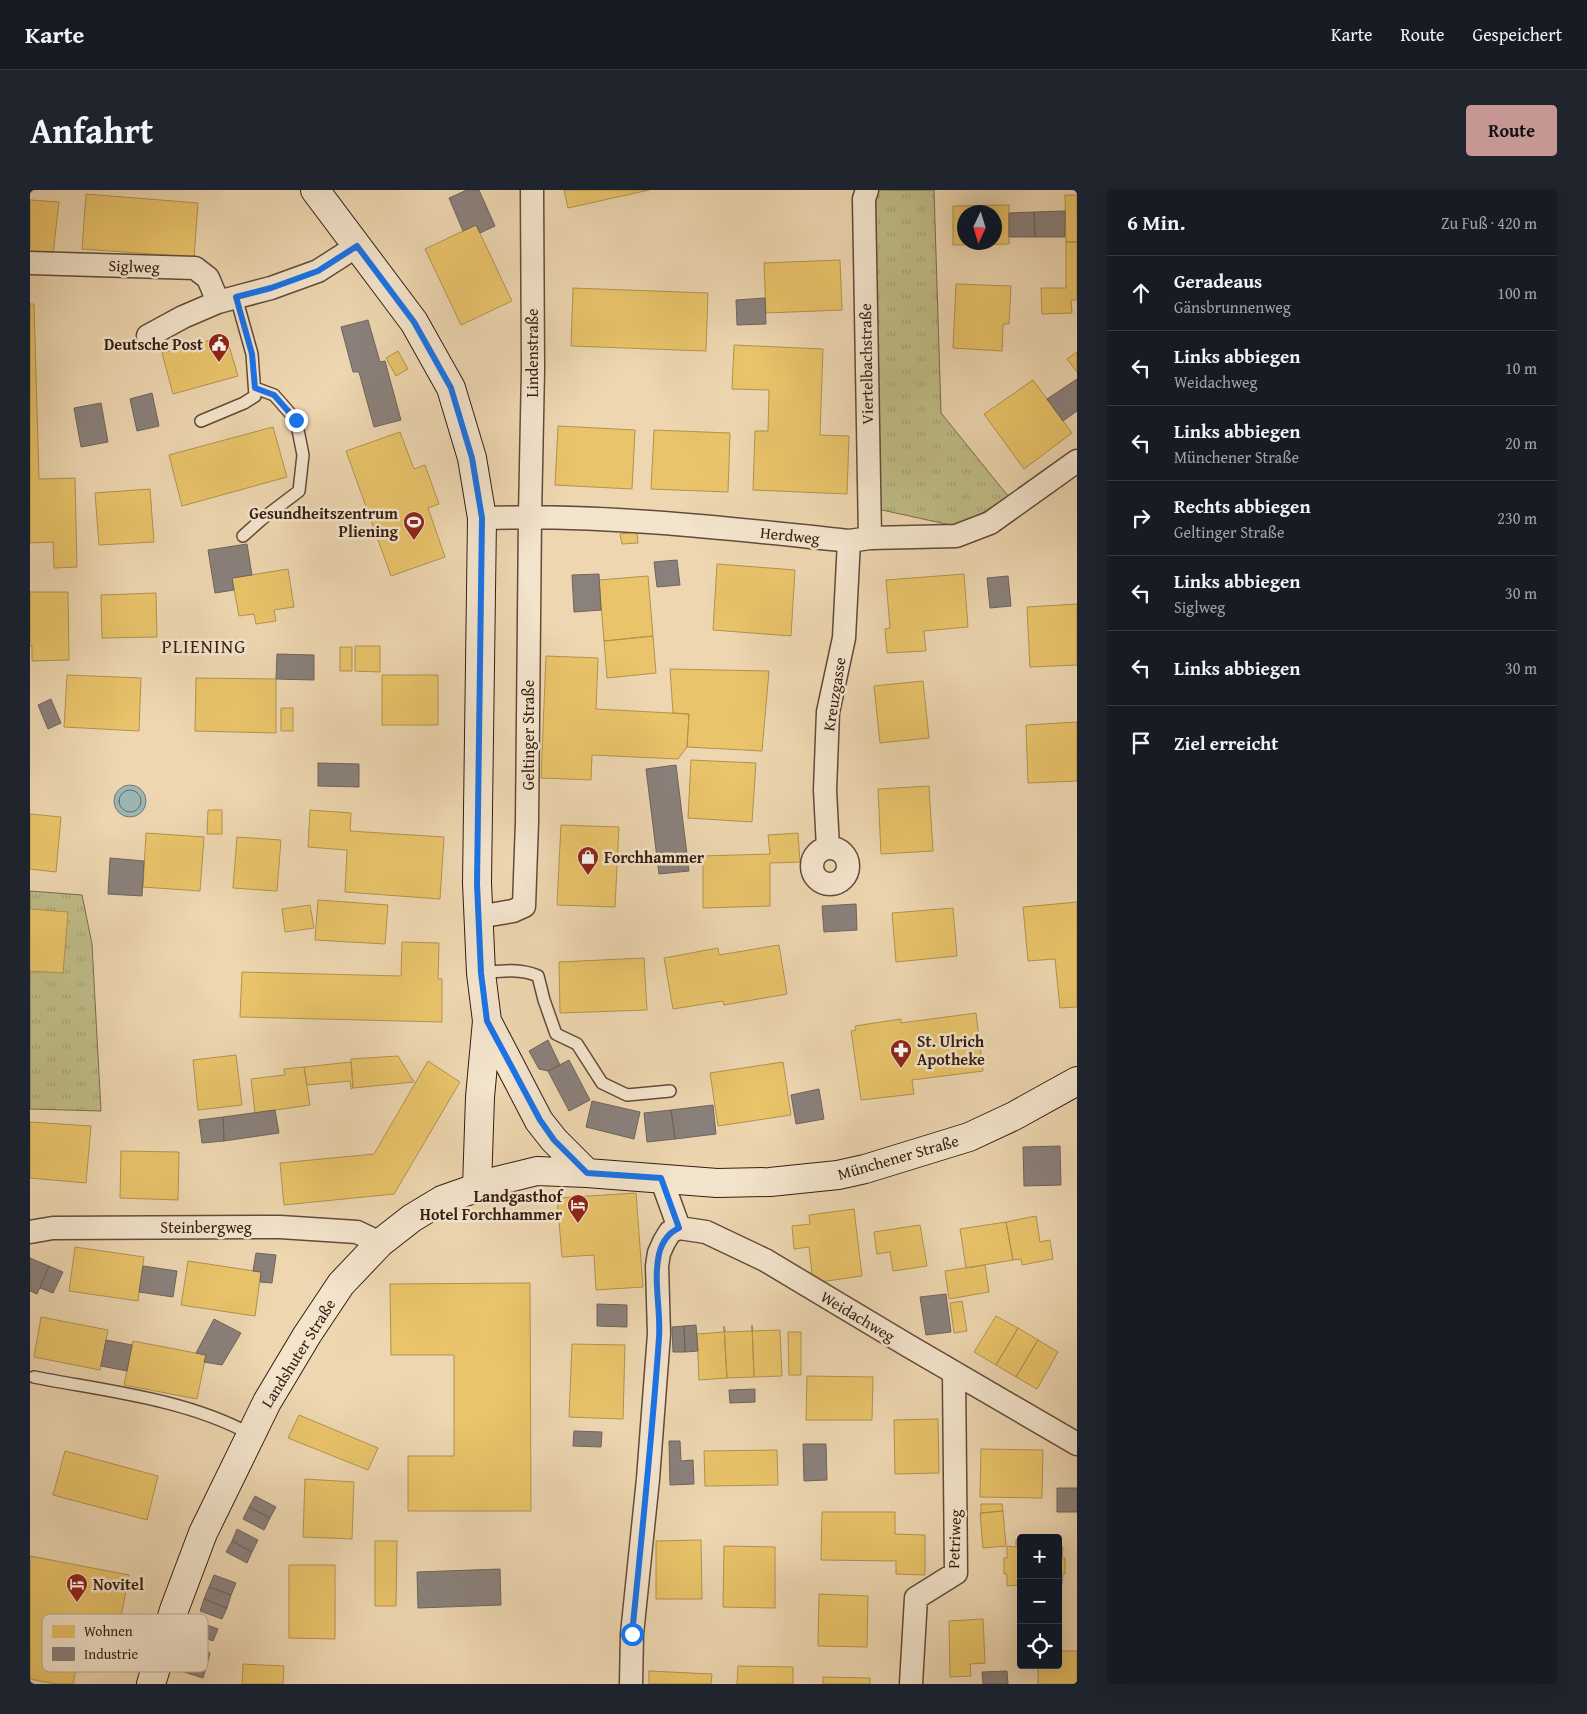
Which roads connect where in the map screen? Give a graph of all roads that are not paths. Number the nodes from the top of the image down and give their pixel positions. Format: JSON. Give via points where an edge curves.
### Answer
{"nodes":[{"id":1,"x":315,"y":190,"type":"edge"},
{"id":2,"x":532,"y":190,"type":"edge"},
{"id":3,"x":867,"y":190,"type":"edge"},
{"id":4,"x":357,"y":246,"type":"junction"},
{"id":5,"x":30,"y":263,"type":"edge"},
{"id":6,"x":227,"y":300,"type":"junction"},
{"id":7,"x":148,"y":336,"type":"dead end"},
{"id":8,"x":255,"y":388,"type":"junction"},
{"id":9,"x":201,"y":421,"type":"dead end"},
{"id":10,"x":1077,"y":461,"type":"edge"},
{"id":11,"x":530,"y":516,"type":"junction"},
{"id":12,"x":482,"y":518,"type":"junction"},
{"id":13,"x":243,"y":536,"type":"dead end"},
{"id":14,"x":860,"y":539,"type":"junction"},
{"id":15,"x":828,"y":848,"type":"dead end"},
{"id":16,"x":478,"y":917,"type":"junction"},
{"id":17,"x":481,"y":973,"type":"junction"},
{"id":18,"x":487,"y":1021,"type":"junction"},
{"id":19,"x":1077,"y":1081,"type":"edge"},
{"id":20,"x":670,"y":1091,"type":"dead end"},
{"id":21,"x":587,"y":1173,"type":"junction"},
{"id":22,"x":661,"y":1178,"type":"junction"},
{"id":23,"x":477,"y":1187,"type":"junction"},
{"id":24,"x":679,"y":1228,"type":"junction"},
{"id":25,"x":30,"y":1232,"type":"edge"},
{"id":26,"x":380,"y":1243,"type":"junction"},
{"id":27,"x":954,"y":1373,"type":"junction"},
{"id":28,"x":34,"y":1377,"type":"dead end"},
{"id":29,"x":250,"y":1434,"type":"junction"},
{"id":30,"x":1077,"y":1444,"type":"edge"},
{"id":31,"x":173,"y":1614,"type":"edge"},
{"id":32,"x":155,"y":1672,"type":"edge"},
{"id":33,"x":151,"y":1684,"type":"edge"},
{"id":34,"x":630,"y":1684,"type":"edge"},
{"id":35,"x":911,"y":1684,"type":"edge"}],
"edges":[{"from":1,"to":4,"type":"main road"},
{"from":2,"to":11,"type":"street","name":"Lindenstraße"},
{"from":3,"to":14,"type":"street","name":"Viertelbachstraße","via":[[864,199]]},
{"from":4,"to":6,"type":"street","via":[[318,271]]},
{"from":4,"to":12,"type":"main road","via":[[414,322],[451,388],[472,458]]},
{"from":5,"to":6,"type":"street","name":"Siglweg","via":[[195,268]]},
{"from":6,"to":7,"type":"street","via":[[183,317]]},
{"from":6,"to":8,"type":"lane","via":[[252,354]]},
{"from":8,"to":9,"type":"lane","via":[[255,396],[244,403]]},
{"from":8,"to":13,"type":"lane","via":[[274,395],[296,420],[303,455],[299,491]]},
{"from":10,"to":14,"type":"street","name":"Herdweg","via":[[990,523],[956,536]]},
{"from":11,"to":12,"type":"street","name":"Herdweg"},
{"from":11,"to":14,"type":"street","name":"Herdweg","via":[[676,523]]},
{"from":11,"to":16,"type":"street","name":"Geltinger Straße","via":[[528,822],[524,906]]},
{"from":12,"to":16,"type":"main road"},
{"from":14,"to":15,"type":"street","name":"Kreuzgasse","via":[[828,712],[825,790]]},
{"from":16,"to":17,"type":"main road"},
{"from":17,"to":18,"type":"main road"},
{"from":17,"to":20,"type":"lane","via":[[527,971],[538,976],[556,1034],[577,1044],[602,1083],[627,1095]]},
{"from":18,"to":21,"type":"main road","via":[[540,1120],[554,1140]]},
{"from":18,"to":23,"type":"main road"},
{"from":19,"to":22,"type":"main road","name":"Münchener Straße","via":[[969,1137],[865,1169],[770,1182],[717,1183]]},
{"from":21,"to":22,"type":"main road","name":"Münchener Straße"},
{"from":21,"to":23,"type":"main road","name":"Landshuter Straße","via":[[537,1171]]},
{"from":22,"to":24,"type":"street"},
{"from":23,"to":26,"type":"main road","name":"Landshuter Straße","via":[[442,1200]]},
{"from":24,"to":27,"type":"street","name":"Weidachweg","via":[[706,1232],[766,1260]]},
{"from":24,"to":34,"type":"street","via":[[670,1232],[664,1242],[657,1266],[659,1334]]},
{"from":25,"to":26,"type":"street","name":"Steinbergweg","via":[[53,1228],[280,1227],[357,1232]]},
{"from":26,"to":29,"type":"main road","name":"Landshuter Straße","via":[[342,1284],[307,1335]]},
{"from":27,"to":30,"type":"street","name":"Weidachweg"},
{"from":27,"to":35,"type":"street","name":"Petriweg","via":[[956,1574],[916,1598]]},
{"from":28,"to":29,"type":"lane","via":[[183,1406]]},
{"from":29,"to":31,"type":"main road","name":"Landshuter Straße","via":[[203,1533]]},
{"from":32,"to":33,"type":"main road","name":"Landshuter Straße"}]}
